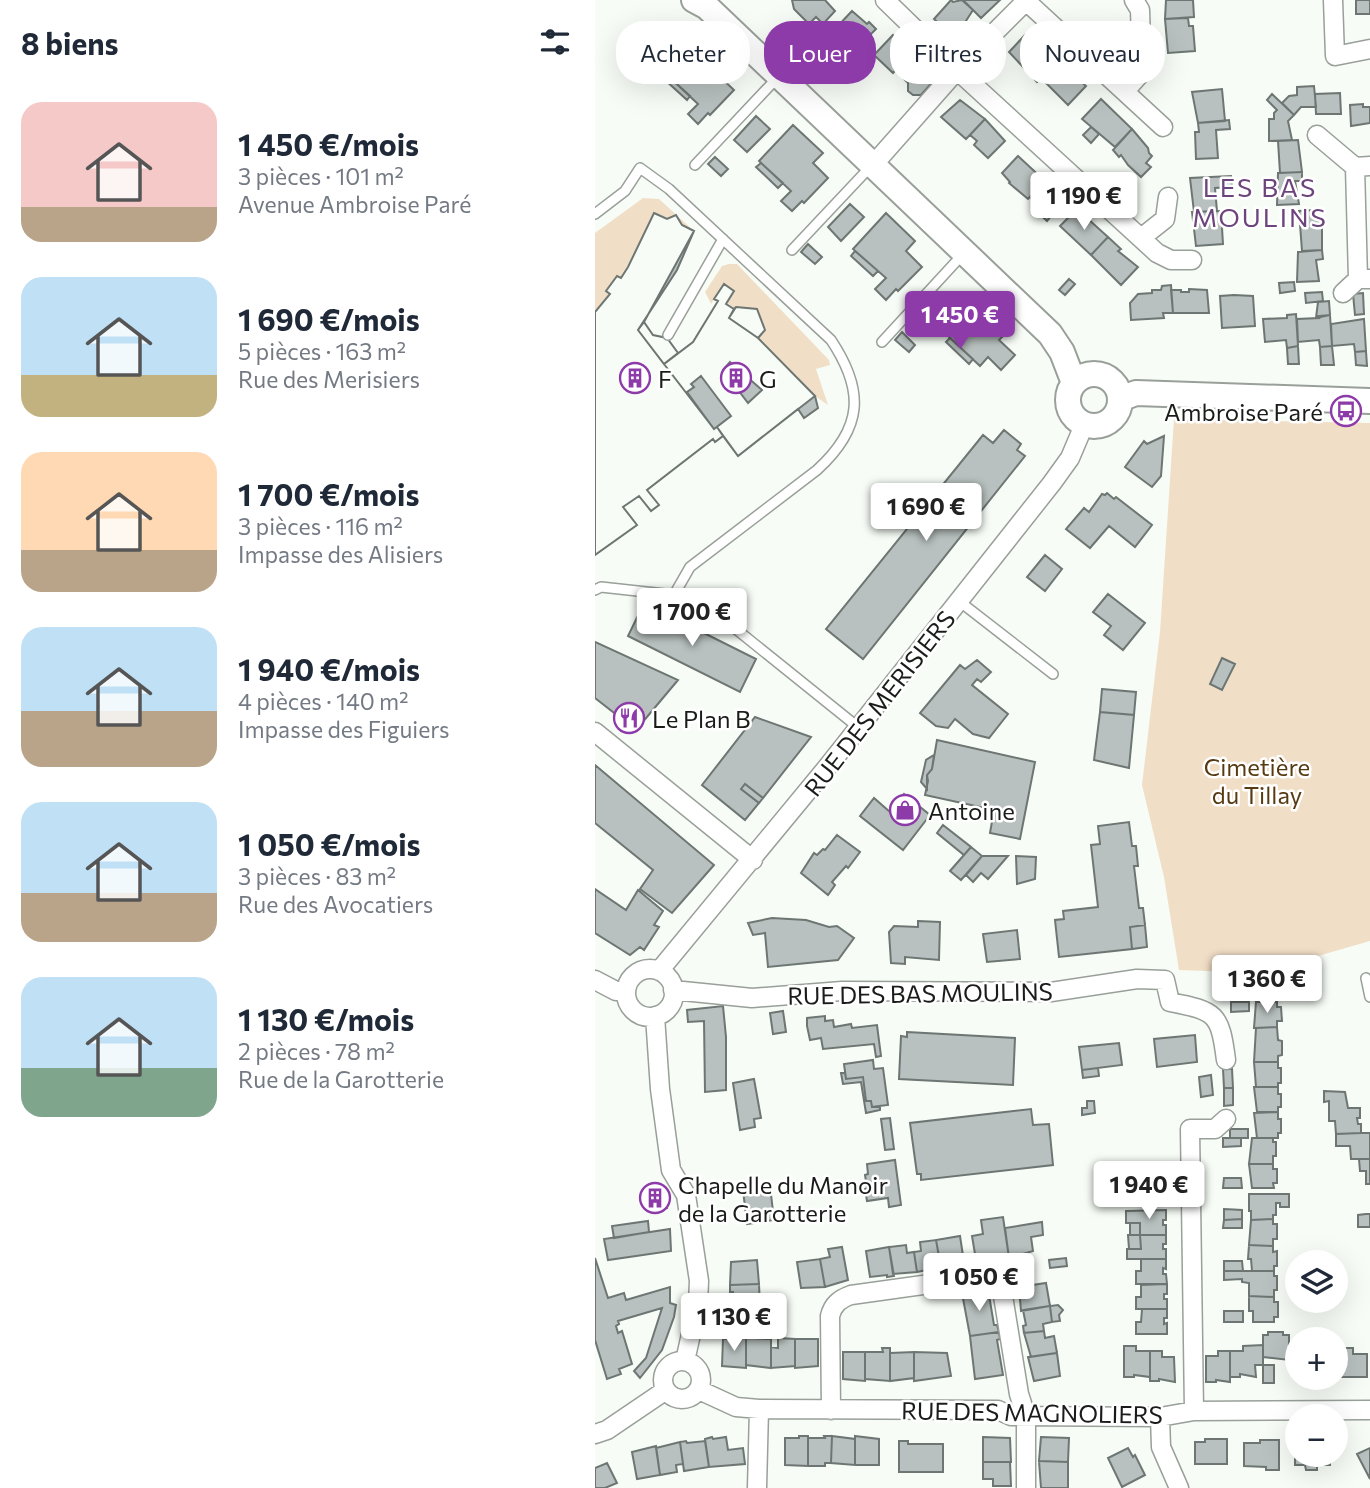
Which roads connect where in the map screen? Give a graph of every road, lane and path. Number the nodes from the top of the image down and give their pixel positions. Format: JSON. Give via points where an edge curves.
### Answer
{"nodes":[{"id":1,"x":694,"y":0,"type":"edge"},
{"id":2,"x":885,"y":0,"type":"edge"},
{"id":3,"x":1028,"y":0,"type":"edge"},
{"id":4,"x":1134,"y":0,"type":"edge"},
{"id":5,"x":1333,"y":0,"type":"edge"},
{"id":6,"x":907,"y":21,"type":"edge"},
{"id":7,"x":1006,"y":22,"type":"edge"},
{"id":8,"x":1370,"y":49,"type":"edge"},
{"id":9,"x":764,"y":62,"type":"edge"},
{"id":10,"x":771,"y":84,"type":"edge"},
{"id":11,"x":787,"y":84,"type":"edge"},
{"id":12,"x":945,"y":84,"type":"edge"},
{"id":13,"x":972,"y":84,"type":"edge"},
{"id":14,"x":1125,"y":91,"type":"junction"},
{"id":15,"x":1163,"y":127,"type":"dead end"},
{"id":16,"x":1317,"y":135,"type":"dead end"},
{"id":17,"x":695,"y":165,"type":"dead end"},
{"id":18,"x":873,"y":165,"type":"junction"},
{"id":19,"x":1363,"y":167,"type":"edge"},
{"id":20,"x":1168,"y":197,"type":"dead end"},
{"id":21,"x":595,"y":214,"type":"edge"},
{"id":22,"x":1142,"y":238,"type":"junction"},
{"id":23,"x":723,"y":239,"type":"junction"},
{"id":24,"x":792,"y":250,"type":"dead end"},
{"id":25,"x":965,"y":253,"type":"junction"},
{"id":26,"x":1192,"y":260,"type":"dead end"},
{"id":27,"x":1364,"y":279,"type":"edge"},
{"id":28,"x":1343,"y":293,"type":"dead end"},
{"id":29,"x":668,"y":335,"type":"dead end"},
{"id":30,"x":882,"y":342,"type":"dead end"},
{"id":31,"x":1074,"y":383,"type":"junction"},
{"id":32,"x":1120,"y":399,"type":"junction"},
{"id":33,"x":1370,"y":401,"type":"edge"},
{"id":34,"x":1084,"y":425,"type":"junction"},
{"id":35,"x":595,"y":590,"type":"edge"},
{"id":36,"x":674,"y":594,"type":"junction"},
{"id":37,"x":959,"y":601,"type":"junction"},
{"id":38,"x":1053,"y":674,"type":"dead end"},
{"id":39,"x":859,"y":727,"type":"junction"},
{"id":40,"x":595,"y":732,"type":"edge"},
{"id":41,"x":753,"y":860,"type":"junction"},
{"id":42,"x":659,"y":971,"type":"junction"},
{"id":43,"x":1366,"y":978,"type":"dead end"},
{"id":44,"x":595,"y":979,"type":"edge"},
{"id":45,"x":673,"y":990,"type":"junction"},
{"id":46,"x":626,"y":991,"type":"junction"},
{"id":47,"x":1370,"y":997,"type":"edge"},
{"id":48,"x":655,"y":1016,"type":"junction"},
{"id":49,"x":1226,"y":1060,"type":"dead end"},
{"id":50,"x":1226,"y":1119,"type":"dead end"},
{"id":51,"x":685,"y":1361,"type":"junction"},
{"id":52,"x":666,"y":1390,"type":"junction"},
{"id":53,"x":699,"y":1390,"type":"junction"},
{"id":54,"x":759,"y":1409,"type":"junction"},
{"id":55,"x":831,"y":1410,"type":"junction"},
{"id":56,"x":1370,"y":1410,"type":"edge"},
{"id":57,"x":1193,"y":1411,"type":"junction"},
{"id":58,"x":1026,"y":1416,"type":"junction"},
{"id":59,"x":1160,"y":1417,"type":"junction"},
{"id":60,"x":595,"y":1434,"type":"edge"},
{"id":61,"x":757,"y":1488,"type":"edge"},
{"id":62,"x":1026,"y":1488,"type":"edge"},
{"id":63,"x":1179,"y":1488,"type":"edge"}],
"edges":[{"from":1,"to":9,"type":"street"},
{"from":2,"to":6,"type":"street"},
{"from":3,"to":7,"type":"street"},
{"from":3,"to":14,"type":"street"},
{"from":4,"to":14,"type":"street","via":[[1140,10],[1142,72]]},
{"from":5,"to":8,"type":"street","via":[[1335,55]]},
{"from":10,"to":17,"type":"lane"},
{"from":11,"to":18,"type":"street"},
{"from":12,"to":18,"type":"street"},
{"from":13,"to":22,"type":"street"},
{"from":14,"to":15,"type":"street"},
{"from":16,"to":19,"type":"street"},
{"from":18,"to":24,"type":"lane"},
{"from":18,"to":25,"type":"street"},
{"from":19,"to":27,"type":"street"},
{"from":20,"to":22,"type":"street","via":[[1165,219]]},
{"from":21,"to":23,"type":"lane","via":[[625,191],[640,168],[669,188]]},
{"from":22,"to":26,"type":"street","via":[[1171,260]]},
{"from":23,"to":29,"type":"lane"},
{"from":23,"to":36,"type":"lane","via":[[831,340],[853,382],[852,415],[847,437],[835,454],[690,567]]},
{"from":25,"to":30,"type":"lane"},
{"from":25,"to":31,"type":"street","via":[[1050,334]]},
{"from":27,"to":28,"type":"street"},
{"from":31,"to":32,"type":"street","via":[[1088,375],[1105,377],[1114,383]]},
{"from":31,"to":34,"type":"street","via":[[1068,394],[1069,407]]},
{"from":32,"to":33,"type":"street","via":[[1136,393]]},
{"from":32,"to":34,"type":"street","via":[[1111,420]]},
{"from":34,"to":37,"type":"street","name":"RUE DES MERISIERS","via":[[1070,458]]},
{"from":35,"to":36,"type":"lane"},
{"from":36,"to":39,"type":"lane","via":[[716,613]]},
{"from":37,"to":38,"type":"lane"},
{"from":37,"to":39,"type":"street","name":"RUE DES MERISIERS"},
{"from":39,"to":41,"type":"street","name":"RUE DES MERISIERS"},
{"from":40,"to":41,"type":"street"},
{"from":41,"to":42,"type":"street","name":"RUE DES MERISIERS"},
{"from":42,"to":45,"type":"street"},
{"from":42,"to":46,"type":"street","via":[[637,973]]},
{"from":43,"to":47,"type":"lane"},
{"from":44,"to":46,"type":"street","via":[[616,991]]},
{"from":45,"to":48,"type":"street","via":[[671,1004]]},
{"from":45,"to":49,"type":"street","name":"RUE DES BAS MOULINS","via":[[752,998],[842,991],[1051,992],[1137,979],[1165,980],[1170,1002],[1213,1015],[1222,1029]]},
{"from":46,"to":48,"type":"street","via":[[634,1011]]},
{"from":48,"to":51,"type":"street","via":[[671,1170],[686,1195],[699,1281]]},
{"from":50,"to":57,"type":"street","via":[[1215,1129],[1190,1129]]},
{"from":51,"to":52,"type":"street","via":[[668,1367],[663,1378]]},
{"from":51,"to":53,"type":"street","via":[[699,1372]]},
{"from":52,"to":53,"type":"street","via":[[683,1399]]},
{"from":52,"to":60,"type":"street"},
{"from":53,"to":54,"type":"street","name":"RUE DES MAGNOLIERS","via":[[736,1407]]},
{"from":54,"to":55,"type":"street","name":"RUE DES MAGNOLIERS"},
{"from":54,"to":61,"type":"street"},
{"from":55,"to":58,"type":"street","name":"RUE DES MAGNOLIERS","via":[[998,1410]]},
{"from":55,"to":58,"type":"street","via":[[830,1316],[837,1302],[851,1295],[978,1275],[995,1281],[1003,1296]]},
{"from":56,"to":57,"type":"street","name":"RUE DES MAGNOLIERS"},
{"from":57,"to":59,"type":"street","name":"RUE DES MAGNOLIERS"},
{"from":58,"to":59,"type":"street","name":"RUE DES MAGNOLIERS"},
{"from":58,"to":62,"type":"street"},
{"from":59,"to":63,"type":"street","via":[[1161,1447]]}]}
